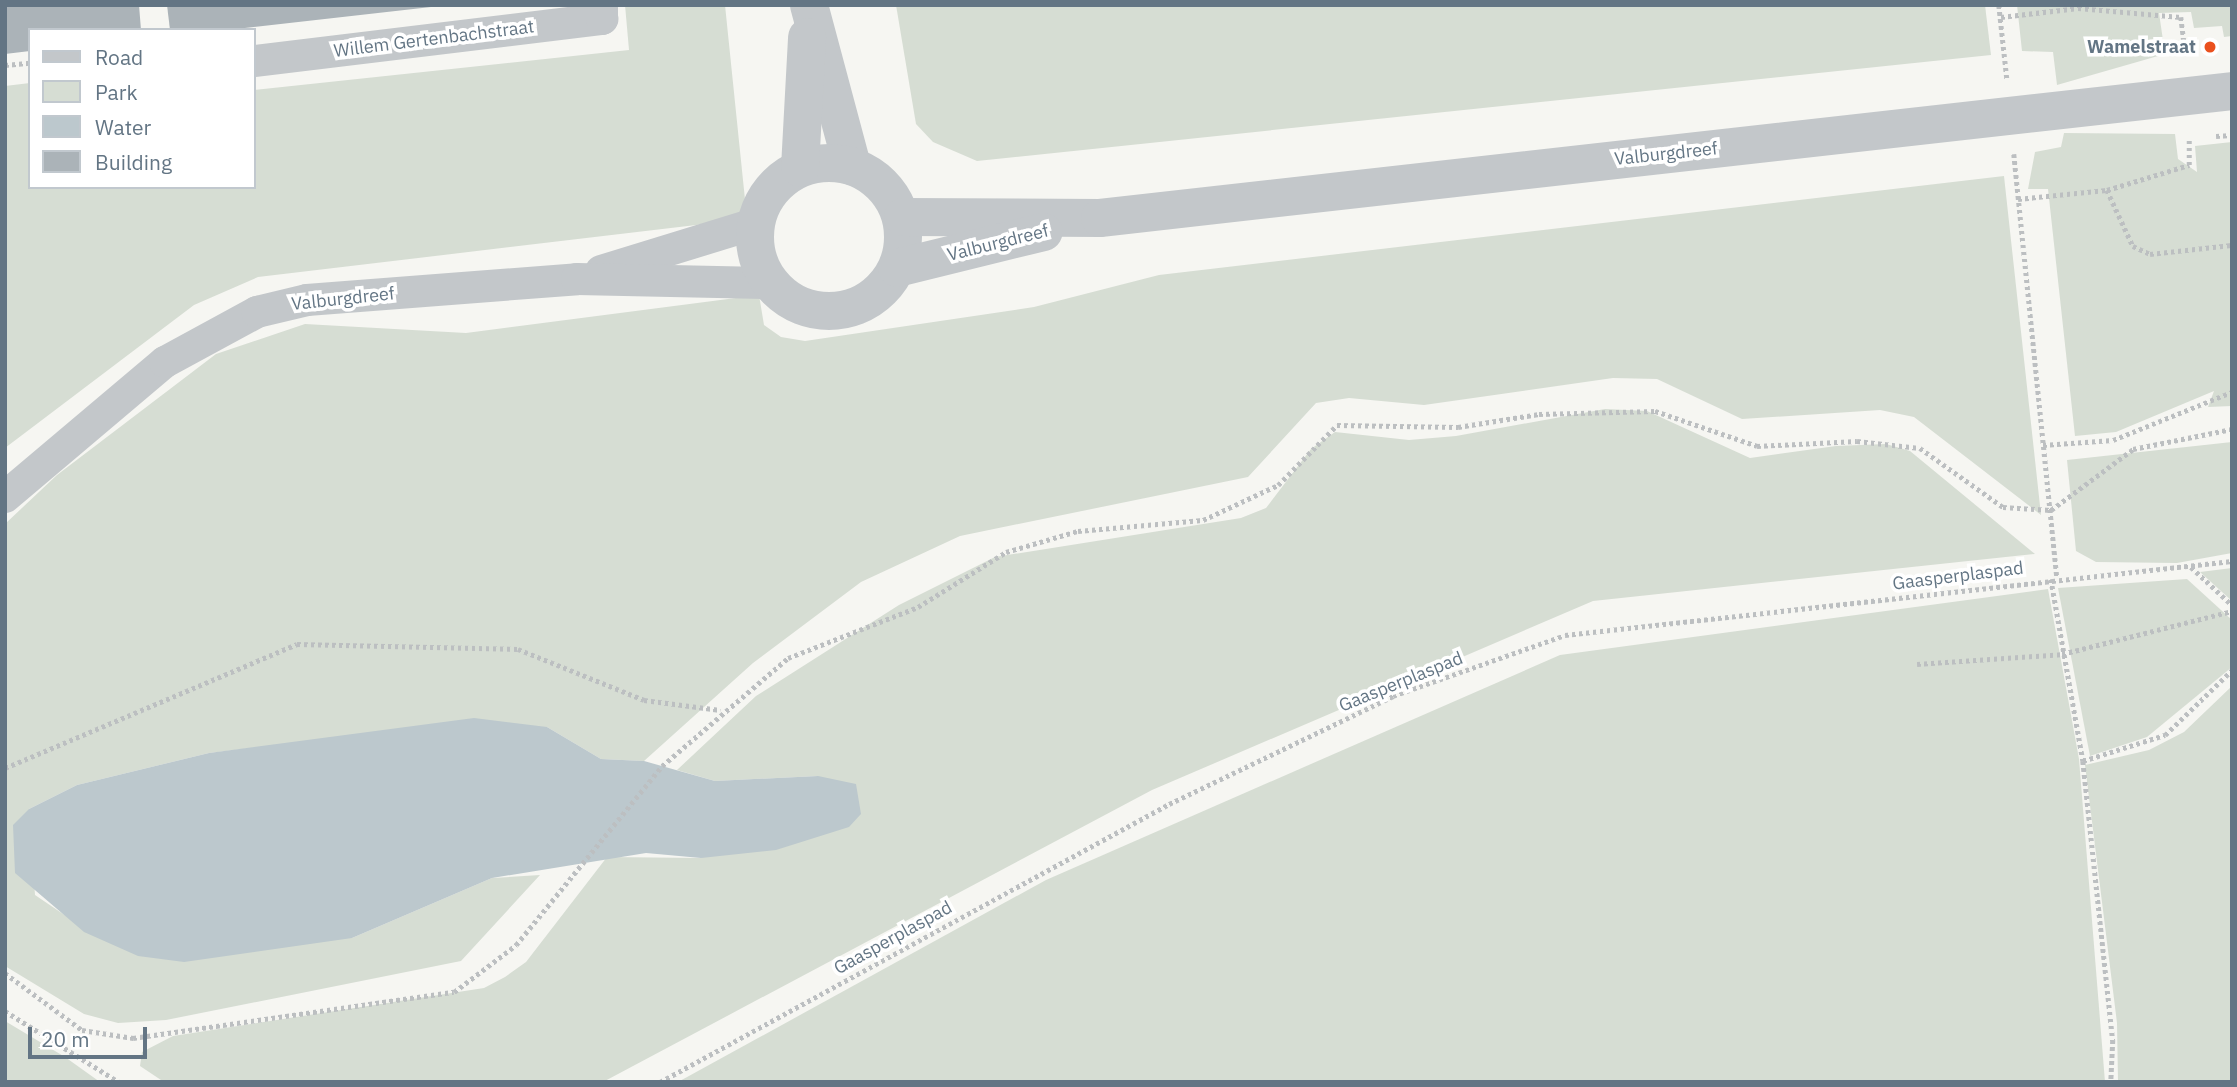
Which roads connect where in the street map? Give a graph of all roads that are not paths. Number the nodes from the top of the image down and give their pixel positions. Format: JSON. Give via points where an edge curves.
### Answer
{"nodes":[{"id":1,"x":602,"y":5,"type":"edge"},
{"id":2,"x":809,"y":5,"type":"edge"},
{"id":3,"x":256,"y":61,"type":"edge"},
{"id":4,"x":2232,"y":90,"type":"edge"},
{"id":5,"x":852,"y":166,"type":"junction"},
{"id":6,"x":800,"y":168,"type":"junction"},
{"id":7,"x":903,"y":217,"type":"junction"},
{"id":8,"x":1100,"y":218,"type":"junction"},
{"id":9,"x":754,"y":224,"type":"junction"},
{"id":10,"x":897,"y":268,"type":"junction"},
{"id":11,"x":576,"y":279,"type":"junction"},
{"id":12,"x":770,"y":283,"type":"junction"},
{"id":13,"x":5,"y":498,"type":"edge"}],
"edges":[{"from":1,"to":3,"type":"street","name":"Willem Gertenbachstraat","via":[[602,19]]},
{"from":2,"to":5,"type":"street"},
{"from":2,"to":6,"type":"street"},
{"from":4,"to":8,"type":"street","name":"Valburgdreef"},
{"from":5,"to":6,"type":"street"},
{"from":5,"to":7,"type":"street","via":[[877,181]]},
{"from":6,"to":9,"type":"street","via":[[778,181]]},
{"from":7,"to":8,"type":"street","name":"Valburgdreef"},
{"from":7,"to":10,"type":"street","via":[[906,247]]},
{"from":8,"to":10,"type":"street","name":"Valburgdreef"},
{"from":9,"to":11,"type":"street","name":"Valburgdreef"},
{"from":9,"to":12,"type":"street","via":[[754,249]]},
{"from":10,"to":12,"type":"street","via":[[871,296],[849,308],[800,305]]},
{"from":11,"to":12,"type":"street","name":"Valburgdreef"},
{"from":11,"to":13,"type":"street","name":"Valburgdreef","via":[[307,300],[257,312],[165,362]]}]}
